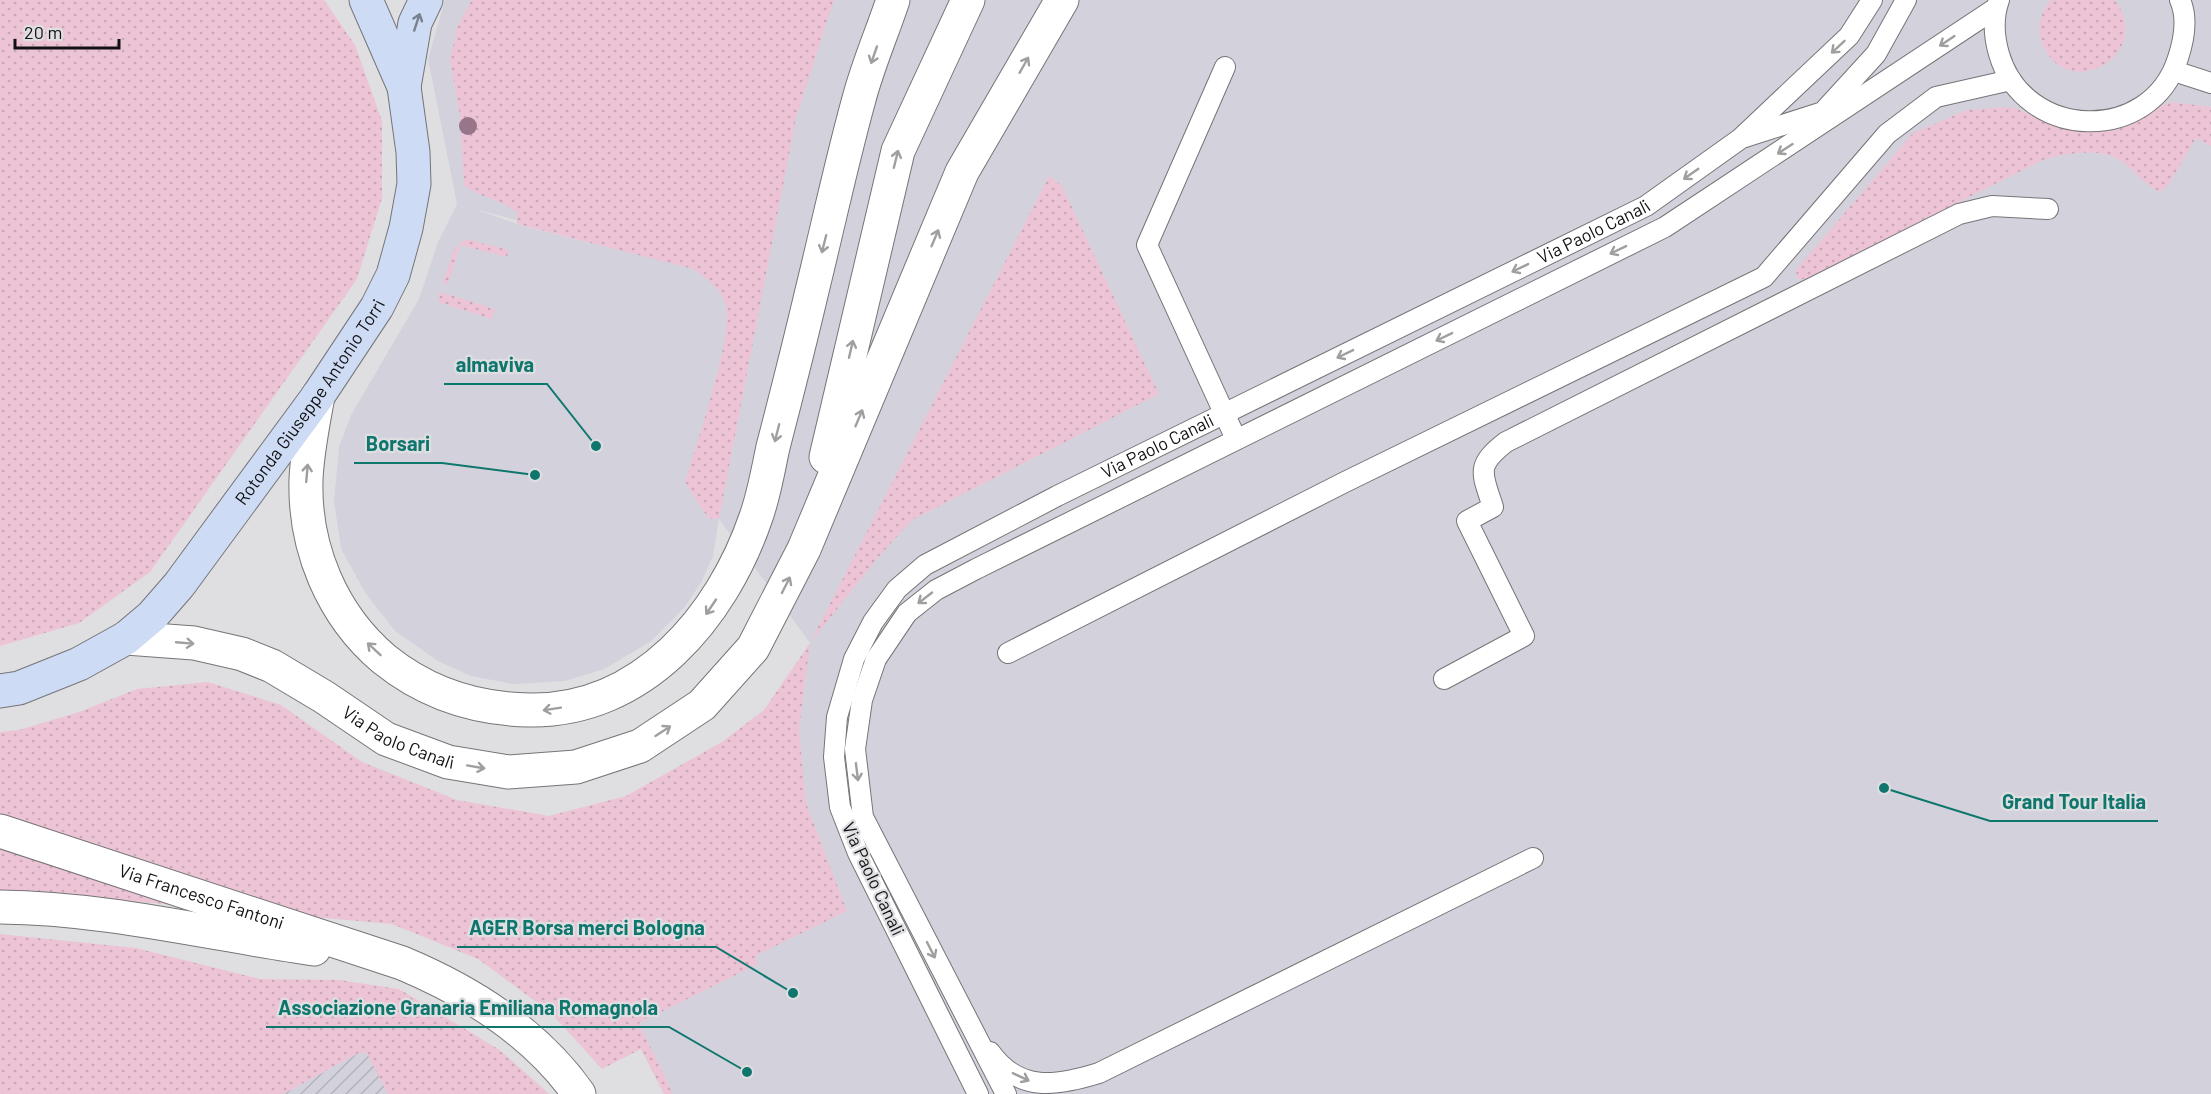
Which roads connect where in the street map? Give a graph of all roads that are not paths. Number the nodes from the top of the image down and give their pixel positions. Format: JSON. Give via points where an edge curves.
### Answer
{"nodes":[{"id":1,"x":366,"y":0,"type":"edge"},
{"id":2,"x":426,"y":0,"type":"edge"},
{"id":3,"x":893,"y":0,"type":"edge"},
{"id":4,"x":968,"y":0,"type":"edge"},
{"id":5,"x":1062,"y":0,"type":"edge"},
{"id":6,"x":1872,"y":0,"type":"edge"},
{"id":7,"x":1906,"y":0,"type":"edge"},
{"id":8,"x":2180,"y":0,"type":"edge"},
{"id":9,"x":1997,"y":4,"type":"edge"},
{"id":10,"x":1225,"y":68,"type":"dead end"},
{"id":11,"x":2174,"y":71,"type":"junction"},
{"id":12,"x":2011,"y":80,"type":"junction"},
{"id":13,"x":2211,"y":83,"type":"edge"},
{"id":14,"x":404,"y":87,"type":"junction"},
{"id":15,"x":1740,"y":139,"type":"junction"},
{"id":16,"x":2048,"y":209,"type":"dead end"},
{"id":17,"x":318,"y":396,"type":"junction"},
{"id":18,"x":1225,"y":413,"type":"junction"},
{"id":19,"x":1236,"y":440,"type":"junction"},
{"id":20,"x":804,"y":549,"type":"junction"},
{"id":21,"x":126,"y":638,"type":"junction"},
{"id":22,"x":1008,"y":653,"type":"dead end"},
{"id":23,"x":1443,"y":679,"type":"dead end"},
{"id":24,"x":0,"y":691,"type":"edge"},
{"id":25,"x":0,"y":831,"type":"edge"},
{"id":26,"x":1533,"y":858,"type":"dead end"},
{"id":27,"x":0,"y":907,"type":"edge"},
{"id":28,"x":402,"y":963,"type":"junction"},
{"id":29,"x":968,"y":1021,"type":"junction"},
{"id":30,"x":579,"y":1094,"type":"edge"},
{"id":31,"x":978,"y":1094,"type":"edge"},
{"id":32,"x":1006,"y":1094,"type":"edge"}],
"edges":[{"from":1,"to":14,"type":"main road","name":"Rotonda Giuseppe Antonio Torri"},
{"from":14,"to":2,"type":"main road","one_way":true,"via":[[415,23]]},
{"from":3,"to":17,"type":"street","one_way":true,"via":[[859,97],[756,517],[710,608],[683,642],[630,685],[600,698],[545,710],[493,709],[445,695],[384,659],[343,615],[313,549],[306,482]]},
{"from":20,"to":4,"type":"street","one_way":true,"via":[[898,151]]},
{"from":20,"to":5,"type":"street","name":"Via Paolo Canali","one_way":true,"via":[[962,172]]},
{"from":6,"to":15,"type":"lane","name":"Via Paolo Canali","one_way":true,"via":[[1849,36]]},
{"from":7,"to":15,"type":"lane","via":[[1876,54],[1823,112]]},
{"from":8,"to":11,"type":"lane","via":[[2184,39]]},
{"from":9,"to":12,"type":"lane","via":[[1995,39],[2003,68]]},
{"from":9,"to":19,"type":"lane","one_way":true,"via":[[1665,227]]},
{"from":10,"to":18,"type":"lane","via":[[1147,245]]},
{"from":11,"to":12,"type":"lane","via":[[2156,95],[2131,113],[2103,122],[2072,121],[2044,111],[2020,93]]},
{"from":11,"to":13,"type":"lane"},
{"from":12,"to":22,"type":"lane","via":[[1936,97],[1887,134],[1764,277],[1345,482]]},
{"from":14,"to":17,"type":"main road","name":"Rotonda Giuseppe Antonio Torri","via":[[414,184],[393,275],[377,307]]},
{"from":15,"to":18,"type":"lane","name":"Via Paolo Canali","one_way":true,"via":[[1646,206]]},
{"from":16,"to":23,"type":"lane","via":[[1992,206],[1959,214],[1496,449],[1487,457],[1483,475],[1493,507],[1467,521],[1524,636]]},
{"from":17,"to":21,"type":"main road","name":"Rotonda Giuseppe Antonio Torri","via":[[179,585]]},
{"from":18,"to":19,"type":"lane"},
{"from":18,"to":31,"type":"lane","name":"Via Paolo Canali","via":[[925,565],[897,589],[873,622],[854,659],[837,717],[834,757],[840,807],[858,853]]},
{"from":19,"to":29,"type":"lane","one_way":true,"via":[[936,590],[907,613],[876,659],[862,700],[855,749],[863,817]]},
{"from":21,"to":20,"type":"street","name":"Via Paolo Canali","one_way":true,"via":[[194,644],[242,654],[272,666],[386,739],[448,762],[508,772],[576,768],[640,746],[702,705],[753,648]]},
{"from":21,"to":24,"type":"main road","name":"Rotonda Giuseppe Antonio Torri","via":[[79,664]]},
{"from":25,"to":28,"type":"street","name":"Via Francesco Fantoni"},
{"from":29,"to":26,"type":"lane","one_way":true,"via":[[996,1061],[1020,1080],[1068,1083],[1099,1073]]},
{"from":27,"to":28,"type":"street","name":"Via Francesco Fantoni","via":[[141,919]]},
{"from":28,"to":30,"type":"street","name":"Via Francesco Fantoni","via":[[451,984],[531,1041]]},
{"from":29,"to":32,"type":"lane"}]}
